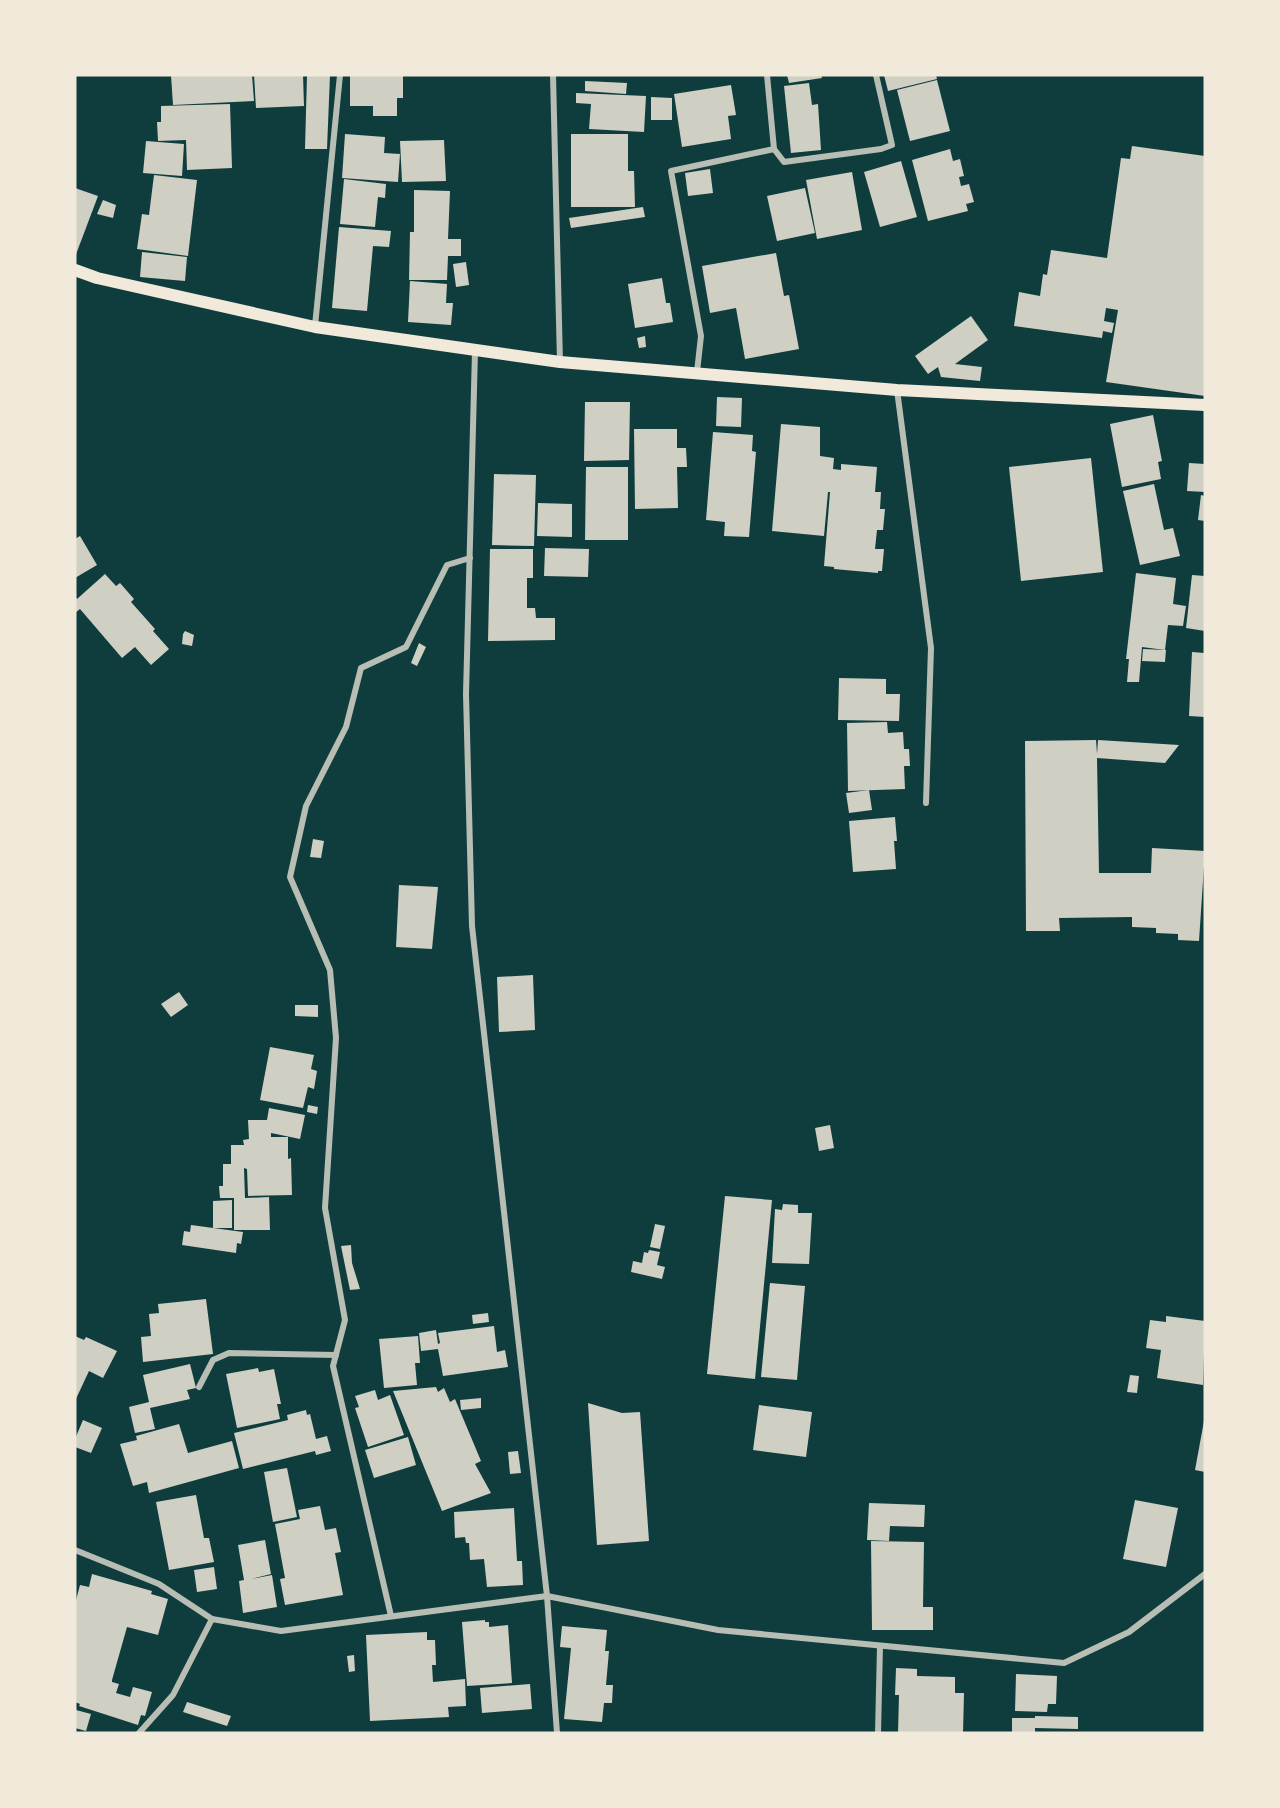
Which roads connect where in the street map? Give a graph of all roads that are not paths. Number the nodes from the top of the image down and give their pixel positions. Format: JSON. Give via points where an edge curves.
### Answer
{"nodes":[{"id":1,"x":340,"y":75,"type":"edge"},
{"id":2,"x":553,"y":75,"type":"edge"},
{"id":3,"x":767,"y":75,"type":"edge"},
{"id":4,"x":876,"y":75,"type":"edge"},
{"id":5,"x":774,"y":149,"type":"junction"},
{"id":6,"x":77,"y":274,"type":"edge"},
{"id":7,"x":315,"y":327,"type":"junction"},
{"id":8,"x":475,"y":351,"type":"junction"},
{"id":9,"x":560,"y":362,"type":"junction"},
{"id":10,"x":697,"y":372,"type":"junction"},
{"id":11,"x":897,"y":390,"type":"junction"},
{"id":12,"x":1205,"y":405,"type":"edge"},
{"id":13,"x":470,"y":558,"type":"junction"},
{"id":14,"x":926,"y":803,"type":"dead end"},
{"id":15,"x":336,"y":1355,"type":"junction"},
{"id":16,"x":199,"y":1387,"type":"dead end"},
{"id":17,"x":75,"y":1550,"type":"edge"},
{"id":18,"x":1205,"y":1574,"type":"edge"},
{"id":19,"x":547,"y":1596,"type":"junction"},
{"id":20,"x":391,"y":1616,"type":"junction"},
{"id":21,"x":212,"y":1619,"type":"junction"},
{"id":22,"x":880,"y":1646,"type":"junction"},
{"id":23,"x":139,"y":1733,"type":"edge"},
{"id":24,"x":557,"y":1733,"type":"edge"},
{"id":25,"x":878,"y":1733,"type":"edge"}],
"edges":[{"from":1,"to":7,"type":"street"},
{"from":2,"to":9,"type":"street"},
{"from":3,"to":5,"type":"street"},
{"from":4,"to":5,"type":"street","via":[[892,145],[784,162]]},
{"from":5,"to":10,"type":"street","via":[[671,171],[701,336]]},
{"from":6,"to":7,"type":"main road"},
{"from":7,"to":8,"type":"main road"},
{"from":8,"to":9,"type":"main road"},
{"from":8,"to":13,"type":"street"},
{"from":9,"to":10,"type":"main road"},
{"from":10,"to":11,"type":"main road"},
{"from":11,"to":12,"type":"main road"},
{"from":11,"to":14,"type":"street","via":[[931,648]]},
{"from":13,"to":15,"type":"street","via":[[447,565],[406,647],[361,668],[346,727],[306,806],[290,876],[330,970],[336,1038],[324,1208],[345,1320]]},
{"from":13,"to":19,"type":"street","via":[[466,694],[472,926]]},
{"from":15,"to":16,"type":"street","via":[[229,1353],[213,1360]]},
{"from":15,"to":20,"type":"street","via":[[333,1366]]},
{"from":17,"to":21,"type":"street","via":[[159,1584]]},
{"from":18,"to":22,"type":"street","via":[[1129,1632],[1064,1663]]},
{"from":19,"to":20,"type":"street"},
{"from":19,"to":22,"type":"street","via":[[718,1630]]},
{"from":19,"to":24,"type":"street"},
{"from":20,"to":21,"type":"street","via":[[280,1631]]},
{"from":21,"to":23,"type":"street","via":[[173,1695]]},
{"from":22,"to":25,"type":"street"}]}
